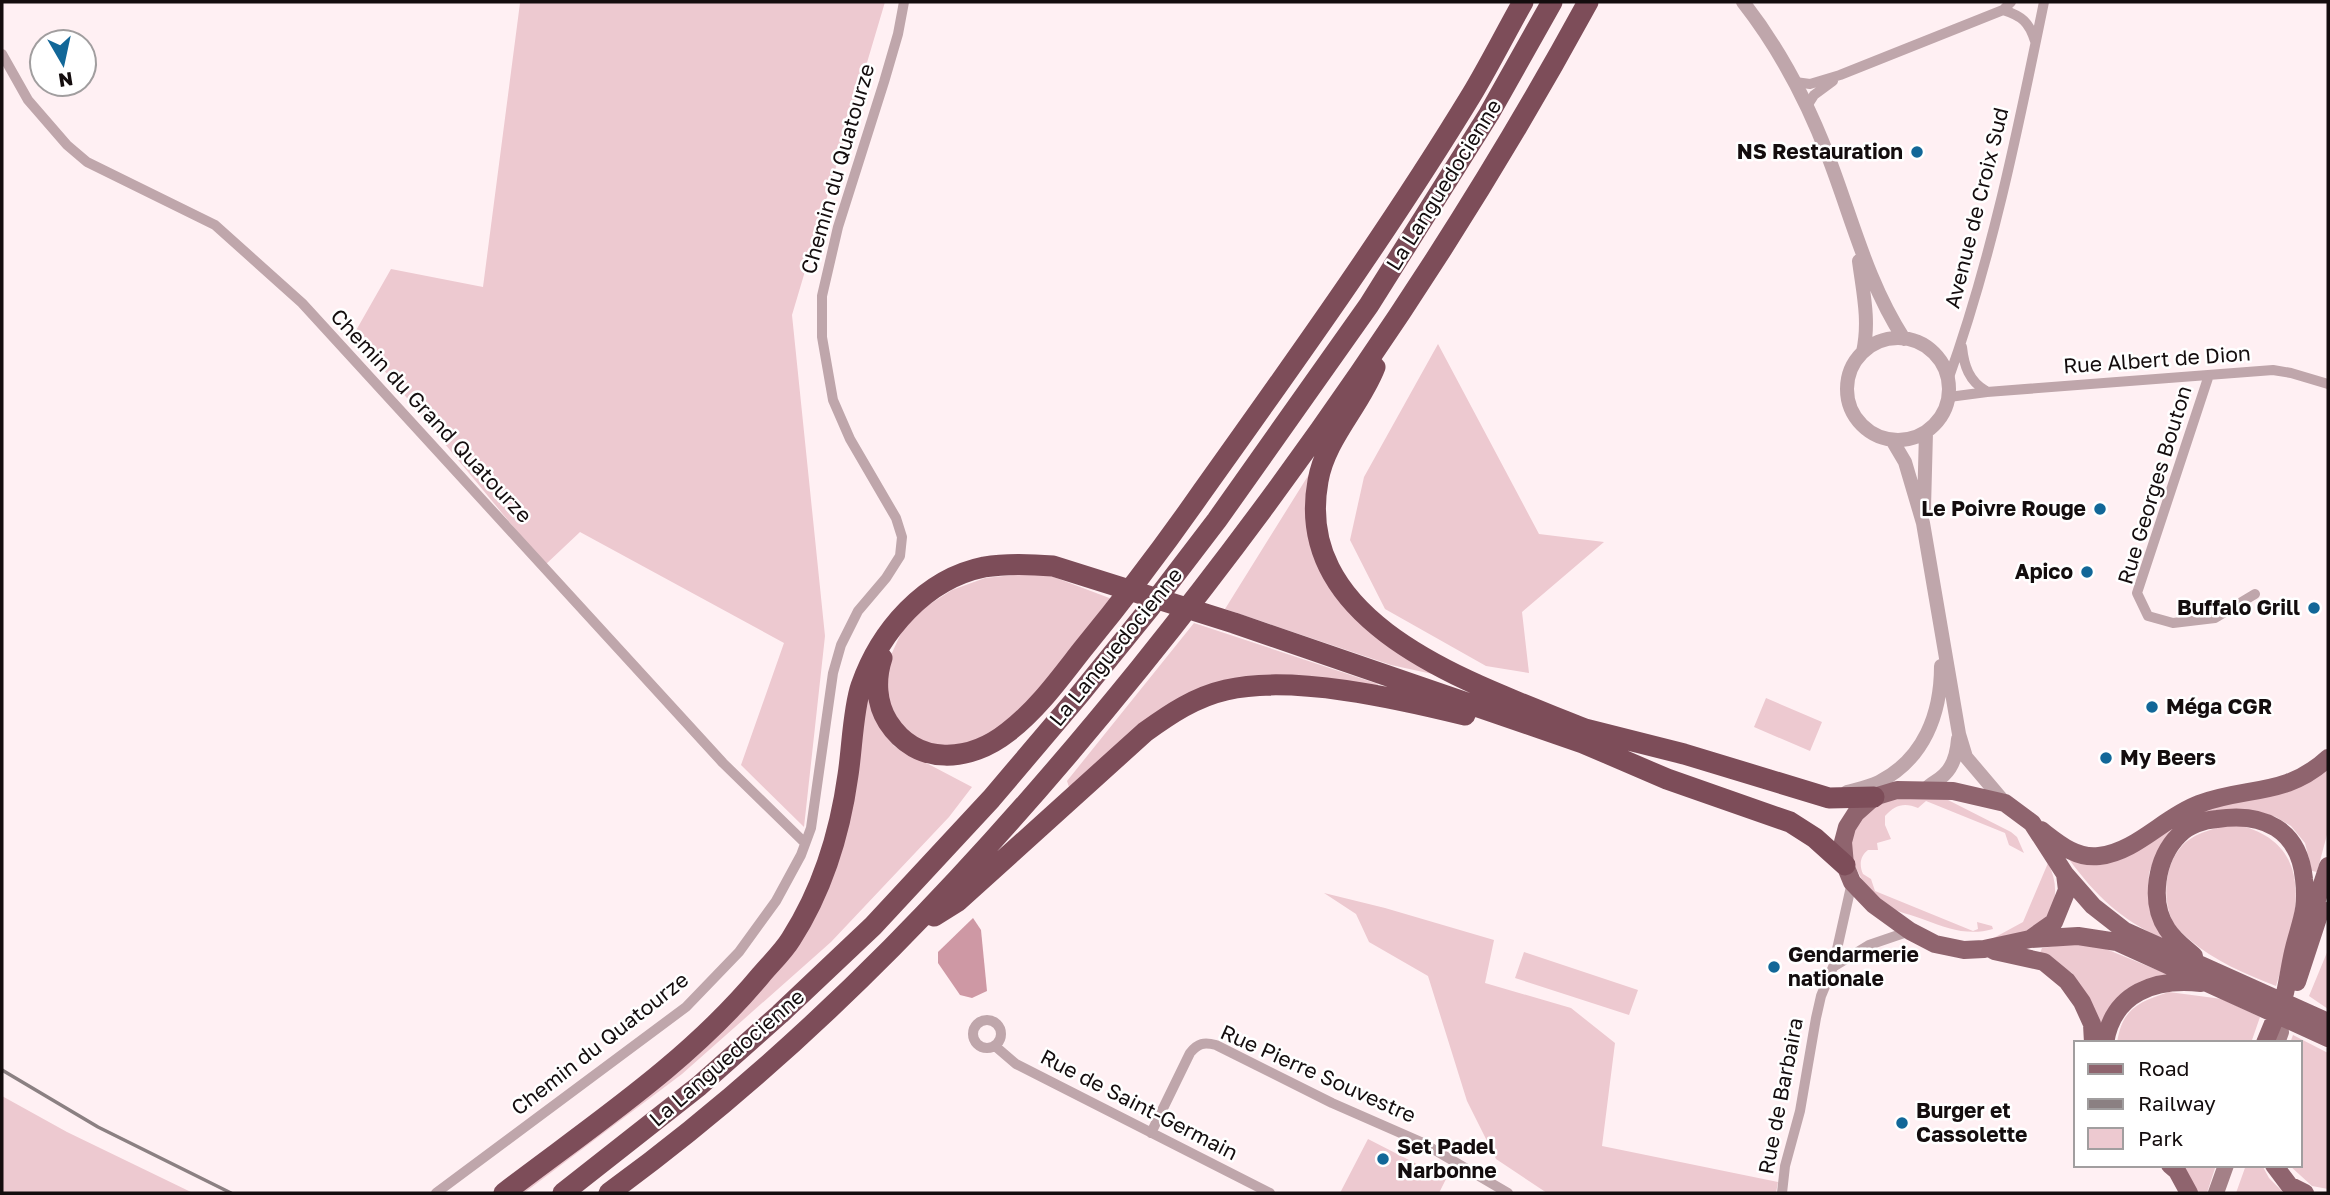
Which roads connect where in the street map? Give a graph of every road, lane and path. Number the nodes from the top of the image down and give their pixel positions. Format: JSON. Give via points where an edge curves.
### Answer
{"nodes":[{"id":1,"x":904,"y":2,"type":"edge"},
{"id":2,"x":1523,"y":2,"type":"edge"},
{"id":3,"x":1552,"y":2,"type":"edge"},
{"id":4,"x":1588,"y":2,"type":"edge"},
{"id":5,"x":1743,"y":2,"type":"edge"},
{"id":6,"x":2044,"y":2,"type":"edge"},
{"id":7,"x":2007,"y":6,"type":"edge"},
{"id":8,"x":2035,"y":43,"type":"junction"},
{"id":9,"x":2,"y":54,"type":"edge"},
{"id":10,"x":1840,"y":75,"type":"junction"},
{"id":11,"x":1795,"y":82,"type":"junction"},
{"id":12,"x":1807,"y":106,"type":"junction"},
{"id":13,"x":1857,"y":242,"type":"junction"},
{"id":14,"x":1388,"y":331,"type":"junction"},
{"id":15,"x":1904,"y":338,"type":"junction"},
{"id":16,"x":1961,"y":344,"type":"junction"},
{"id":17,"x":1863,"y":352,"type":"junction"},
{"id":18,"x":2209,"y":375,"type":"junction"},
{"id":19,"x":1948,"y":380,"type":"junction"},
{"id":20,"x":2328,"y":384,"type":"edge"},
{"id":21,"x":1987,"y":392,"type":"junction"},
{"id":22,"x":1949,"y":397,"type":"junction"},
{"id":23,"x":1926,"y":432,"type":"junction"},
{"id":24,"x":1892,"y":440,"type":"junction"},
{"id":25,"x":1923,"y":523,"type":"junction"},
{"id":26,"x":2255,"y":594,"type":"dead end"},
{"id":27,"x":890,"y":629,"type":"junction"},
{"id":28,"x":1941,"y":637,"type":"junction"},
{"id":29,"x":1959,"y":734,"type":"junction"},
{"id":30,"x":1584,"y":736,"type":"junction"},
{"id":31,"x":2328,"y":758,"type":"edge"},
{"id":32,"x":1926,"y":789,"type":"junction"},
{"id":33,"x":1874,"y":797,"type":"junction"},
{"id":34,"x":1829,"y":798,"type":"junction"},
{"id":35,"x":2005,"y":803,"type":"junction"},
{"id":36,"x":2032,"y":823,"type":"junction"},
{"id":37,"x":805,"y":844,"type":"junction"},
{"id":38,"x":2328,"y":866,"type":"edge"},
{"id":39,"x":1849,"y":874,"type":"junction"},
{"id":40,"x":2065,"y":874,"type":"junction"},
{"id":41,"x":2328,"y":887,"type":"edge"},
{"id":42,"x":2328,"y":925,"type":"edge"},
{"id":43,"x":1910,"y":931,"type":"junction"},
{"id":44,"x":909,"y":932,"type":"junction"},
{"id":45,"x":2030,"y":939,"type":"junction"},
{"id":46,"x":1984,"y":949,"type":"junction"},
{"id":47,"x":1833,"y":967,"type":"junction"},
{"id":48,"x":2207,"y":967,"type":"junction"},
{"id":49,"x":2215,"y":985,"type":"junction"},
{"id":50,"x":2249,"y":994,"type":"junction"},
{"id":51,"x":2289,"y":994,"type":"junction"},
{"id":52,"x":2325,"y":1027,"type":"edge"},
{"id":53,"x":2274,"y":1039,"type":"edge"},
{"id":54,"x":2093,"y":1041,"type":"edge"},
{"id":55,"x":2105,"y":1041,"type":"edge"},
{"id":56,"x":995,"y":1046,"type":"dead end"},
{"id":57,"x":1151,"y":1133,"type":"junction"},
{"id":58,"x":2173,"y":1167,"type":"edge"},
{"id":59,"x":2225,"y":1167,"type":"edge"},
{"id":60,"x":2235,"y":1167,"type":"edge"},
{"id":61,"x":2276,"y":1167,"type":"edge"},
{"id":62,"x":436,"y":1193,"type":"edge"},
{"id":63,"x":504,"y":1193,"type":"edge"},
{"id":64,"x":563,"y":1193,"type":"edge"},
{"id":65,"x":609,"y":1193,"type":"edge"},
{"id":66,"x":1270,"y":1193,"type":"edge"},
{"id":67,"x":1508,"y":1193,"type":"edge"},
{"id":68,"x":1782,"y":1193,"type":"edge"},
{"id":69,"x":2189,"y":1193,"type":"edge"},
{"id":70,"x":2216,"y":1193,"type":"edge"},
{"id":71,"x":2226,"y":1193,"type":"edge"},
{"id":72,"x":2305,"y":1193,"type":"edge"}],
"edges":[{"from":1,"to":37,"type":"street","name":"Chemin du Quatourze","via":[[822,296],[822,337],[833,400],[896,518],[902,537],[900,556],[858,611],[841,645]]},
{"from":2,"to":27,"type":"highway","via":[[1473,93],[1323,322],[1146,571],[1023,719],[981,748],[957,756],[923,752],[900,738],[878,695],[879,665]]},
{"from":3,"to":64,"type":"highway","name":"La Languedocienne","via":[[1489,114],[1369,305],[1217,520],[1080,694],[873,926],[699,1086]]},
{"from":4,"to":14,"type":"highway","name":"La Languedocienne","via":[[1537,95]]},
{"from":5,"to":11,"type":"street"},
{"from":6,"to":8,"type":"street","name":"Avenue de Croix Sud"},
{"from":7,"to":8,"type":"street","via":[[2030,26]]},
{"from":7,"to":10,"type":"street"},
{"from":8,"to":16,"type":"street","name":"Avenue de Croix Sud","via":[[2015,146]]},
{"from":9,"to":37,"type":"street","name":"Chemin du Grand Quatourze","via":[[28,100],[87,162],[215,225],[302,303],[723,763]]},
{"from":10,"to":11,"type":"street","via":[[1810,84]]},
{"from":10,"to":12,"type":"street"},
{"from":11,"to":12,"type":"street"},
{"from":12,"to":13,"type":"street"},
{"from":13,"to":15,"type":"street","via":[[1884,308]]},
{"from":13,"to":17,"type":"street","via":[[1867,314]]},
{"from":14,"to":30,"type":"highway","via":[[1367,387],[1326,455],[1318,479],[1314,513],[1319,543],[1332,575],[1354,604],[1446,672]]},
{"from":14,"to":44,"type":"highway","name":"La Languedocienne","via":[[1328,420],[1176,623],[1007,826]]},
{"from":15,"to":17,"type":"street","via":[[1888,339]]},
{"from":15,"to":19,"type":"street","via":[[1928,348],[1943,365]]},
{"from":16,"to":19,"type":"street","name":"Avenue de Croix Sud"},
{"from":16,"to":21,"type":"street","via":[[1969,374],[1976,386]]},
{"from":17,"to":24,"type":"street","via":[[1851,369],[1846,388],[1850,408],[1862,426]]},
{"from":18,"to":20,"type":"street","name":"Rue Albert de Dion","via":[[2273,370]]},
{"from":18,"to":21,"type":"street","name":"Rue Albert de Dion"},
{"from":18,"to":26,"type":"street","name":"Rue Georges Bouton","via":[[2137,593],[2148,616],[2173,623],[2215,618]]},
{"from":19,"to":22,"type":"street"},
{"from":21,"to":22,"type":"street","name":"Rue Albert de Dion"},
{"from":22,"to":23,"type":"street","via":[[1941,416]]},
{"from":23,"to":24,"type":"street"},
{"from":23,"to":25,"type":"street"},
{"from":24,"to":25,"type":"street","via":[[1905,462]]},
{"from":25,"to":28,"type":"street"},
{"from":27,"to":30,"type":"highway","via":[[915,601],[947,580],[983,567],[1053,566]]},
{"from":27,"to":63,"type":"highway","via":[[860,687],[836,837],[817,893],[790,940],[739,1002],[668,1068]]},
{"from":28,"to":29,"type":"street"},
{"from":28,"to":34,"type":"street","via":[[1934,721],[1919,749],[1878,782]]},
{"from":29,"to":32,"type":"street","via":[[1949,769]]},
{"from":29,"to":35,"type":"street","via":[[1966,757]]},
{"from":30,"to":34,"type":"highway","via":[[1684,754]]},
{"from":30,"to":39,"type":"highway","via":[[1667,779],[1790,822],[1815,838]]},
{"from":30,"to":44,"type":"highway","via":[[1347,692],[1268,684],[1223,690],[1171,713],[1145,732],[958,901]]},
{"from":31,"to":36,"type":"main road","via":[[2288,784],[2198,804],[2118,850],[2098,856],[2079,855]]},
{"from":32,"to":33,"type":"main road"},
{"from":32,"to":35,"type":"main road"},
{"from":33,"to":34,"type":"highway"},
{"from":33,"to":39,"type":"main road","via":[[1847,827],[1843,842]]},
{"from":35,"to":36,"type":"main road"},
{"from":36,"to":40,"type":"main road"},
{"from":37,"to":62,"type":"street","name":"Chemin du Quatourze","via":[[776,901],[738,952],[686,1007]]},
{"from":38,"to":51,"type":"main road"},
{"from":39,"to":43,"type":"main road","via":[[1874,905]]},
{"from":39,"to":47,"type":"street","name":"Rue de Barbaira"},
{"from":40,"to":45,"type":"main road","via":[[2067,890],[2054,922]]},
{"from":40,"to":48,"type":"main road","via":[[2093,906],[2125,931]]},
{"from":41,"to":51,"type":"main road"},
{"from":42,"to":51,"type":"main road"},
{"from":43,"to":46,"type":"main road","via":[[1936,944]]},
{"from":43,"to":47,"type":"street","via":[[1869,946]]},
{"from":44,"to":65,"type":"highway","name":"La Languedocienne","via":[[758,1074]]},
{"from":45,"to":46,"type":"main road"},
{"from":45,"to":49,"type":"main road","via":[[2078,936],[2117,942]]},
{"from":46,"to":54,"type":"main road","via":[[2044,961],[2082,1002],[2092,1024]]},
{"from":47,"to":68,"type":"street","name":"Rue de Barbaira","via":[[1816,1018]]},
{"from":48,"to":50,"type":"main road"},
{"from":48,"to":51,"type":"main road","via":[[2167,929],[2157,893],[2159,871],[2179,834],[2203,821],[2258,818],[2281,830],[2296,848],[2304,877],[2306,910],[2294,950]]},
{"from":49,"to":50,"type":"main road"},
{"from":49,"to":55,"type":"main road","via":[[2162,982],[2139,991],[2110,1022]]},
{"from":50,"to":52,"type":"main road"},
{"from":51,"to":53,"type":"main road"},
{"from":56,"to":57,"type":"street","name":"Rue de Saint-Germain","via":[[1016,1064]]},
{"from":57,"to":66,"type":"street","name":"Rue de Saint-Germain"},
{"from":57,"to":67,"type":"street","name":"Rue Pierre Souvestre","via":[[1191,1053],[1196,1045],[1207,1043],[1421,1142]]},
{"from":58,"to":69,"type":"main road"},
{"from":59,"to":70,"type":"main road"},
{"from":60,"to":71,"type":"main road"},
{"from":61,"to":72,"type":"main road","via":[[2289,1185]]}]}
